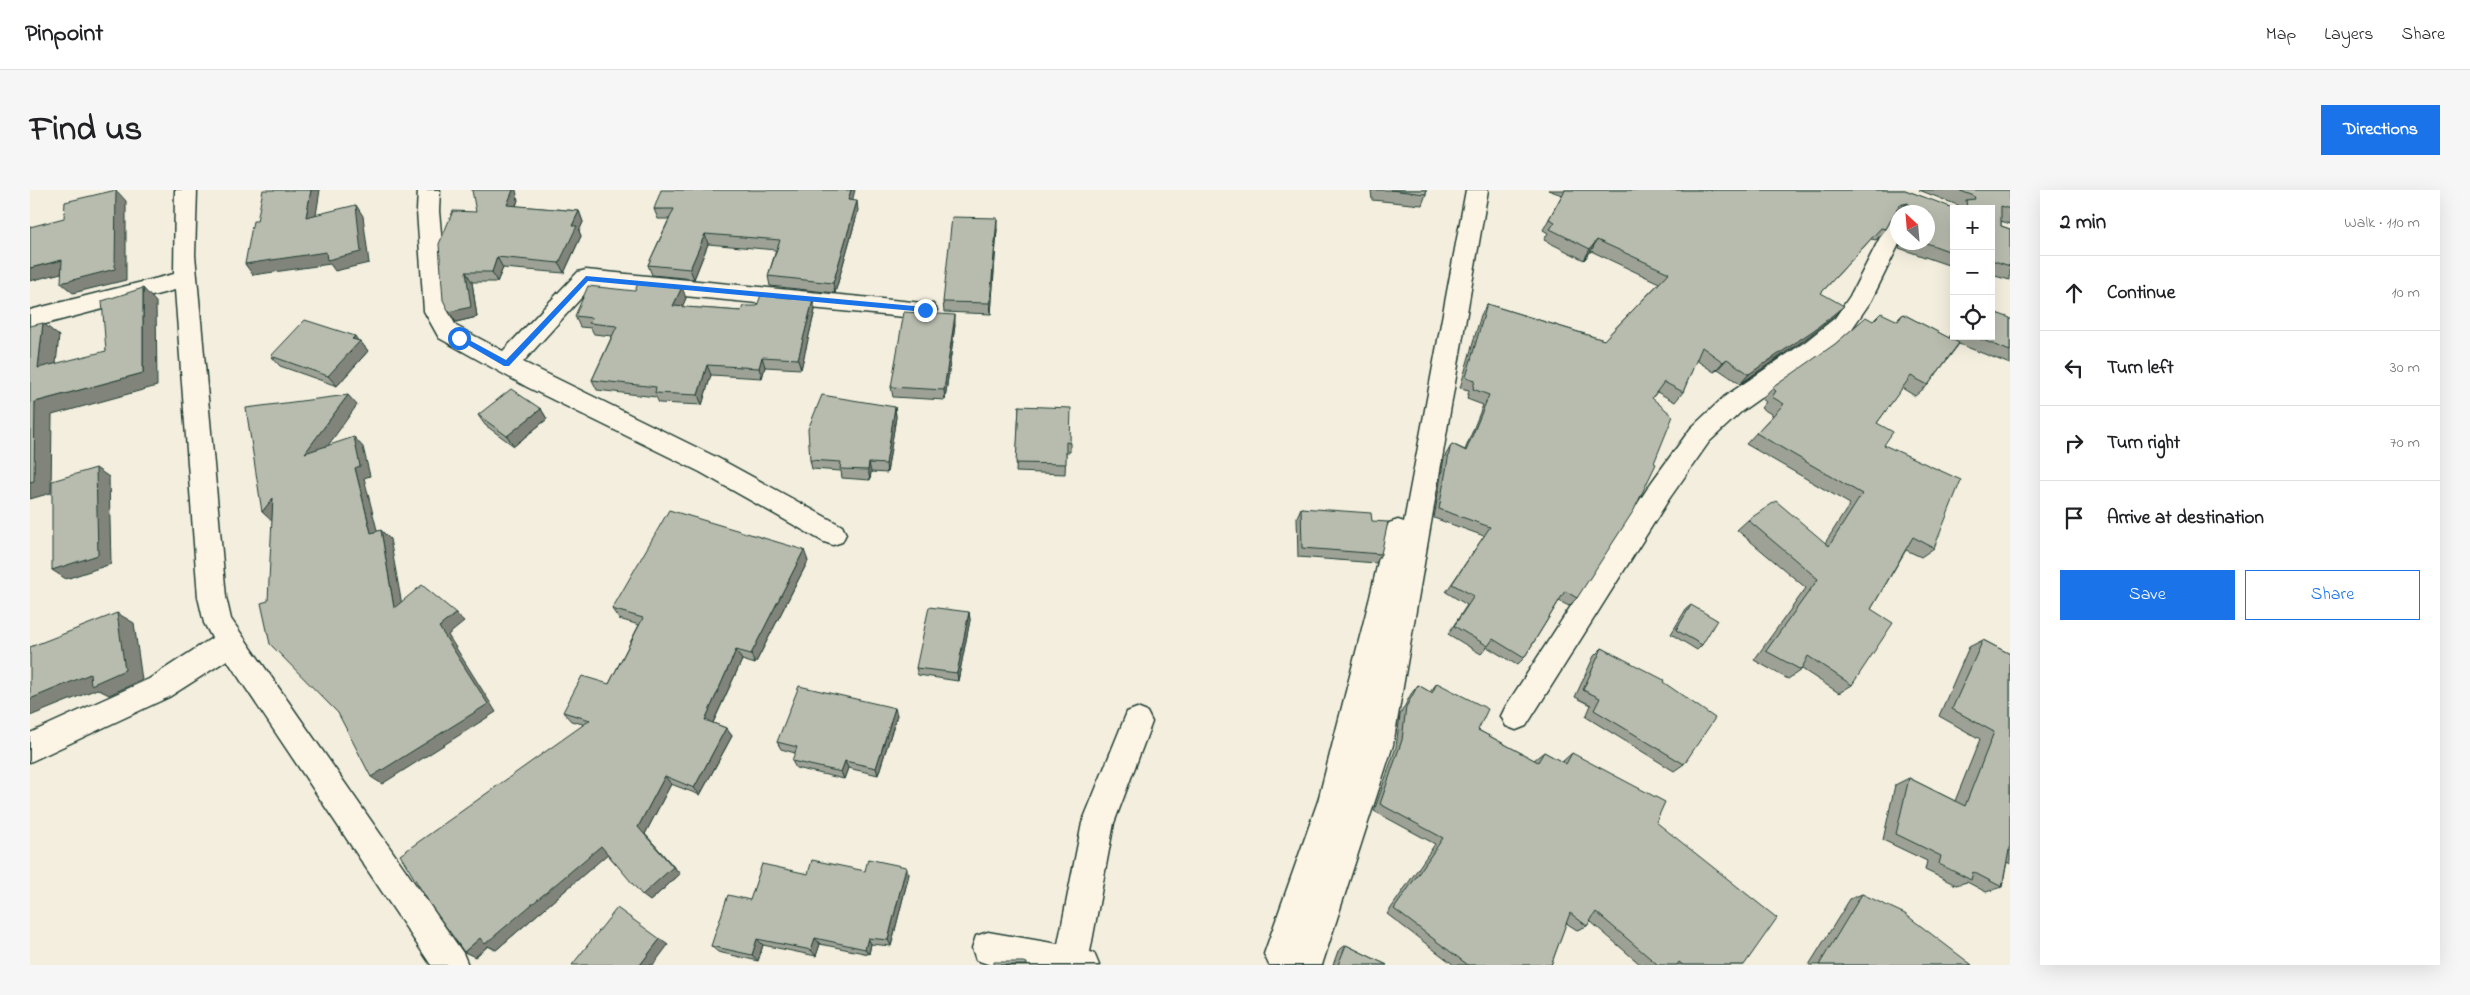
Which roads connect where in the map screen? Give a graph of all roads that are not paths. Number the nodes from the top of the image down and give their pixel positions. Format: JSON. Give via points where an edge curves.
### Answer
{"nodes":[{"id":1,"x":186,"y":190,"type":"edge"},
{"id":2,"x":429,"y":190,"type":"edge"},
{"id":3,"x":1470,"y":190,"type":"edge"},
{"id":4,"x":1477,"y":190,"type":"edge"},
{"id":5,"x":1890,"y":239,"type":"edge"},
{"id":6,"x":186,"y":279,"type":"junction"},
{"id":7,"x":925,"y":310,"type":"dead end"},
{"id":8,"x":30,"y":319,"type":"edge"},
{"id":9,"x":506,"y":364,"type":"junction"},
{"id":10,"x":833,"y":534,"type":"dead end"},
{"id":11,"x":230,"y":642,"type":"junction"},
{"id":12,"x":1516,"y":716,"type":"dead end"},
{"id":13,"x":1137,"y":722,"type":"dead end"},
{"id":14,"x":30,"y":748,"type":"edge"},
{"id":15,"x":988,"y":948,"type":"dead end"},
{"id":16,"x":1280,"y":954,"type":"dead end"},
{"id":17,"x":1077,"y":964,"type":"edge"},
{"id":18,"x":451,"y":965,"type":"edge"},
{"id":19,"x":1305,"y":965,"type":"edge"}],
"edges":[{"from":1,"to":6,"type":"street"},
{"from":2,"to":9,"type":"street","via":[[436,312],[440,323],[447,332]]},
{"from":3,"to":16,"type":"street","via":[[1384,597],[1333,801]]},
{"from":4,"to":19,"type":"street","via":[[1378,745]]},
{"from":5,"to":12,"type":"street","via":[[1860,301],[1843,324],[1733,404],[1700,435],[1660,491]]},
{"from":6,"to":8,"type":"street"},
{"from":6,"to":11,"type":"street","via":[[212,597],[218,623]]},
{"from":7,"to":9,"type":"street","via":[[586,278]]},
{"from":9,"to":10,"type":"street","via":[[709,465]]},
{"from":11,"to":14,"type":"street","via":[[159,688]]},
{"from":11,"to":18,"type":"street"},
{"from":13,"to":17,"type":"street","via":[[1098,823]]},
{"from":15,"to":17,"type":"street"}]}
